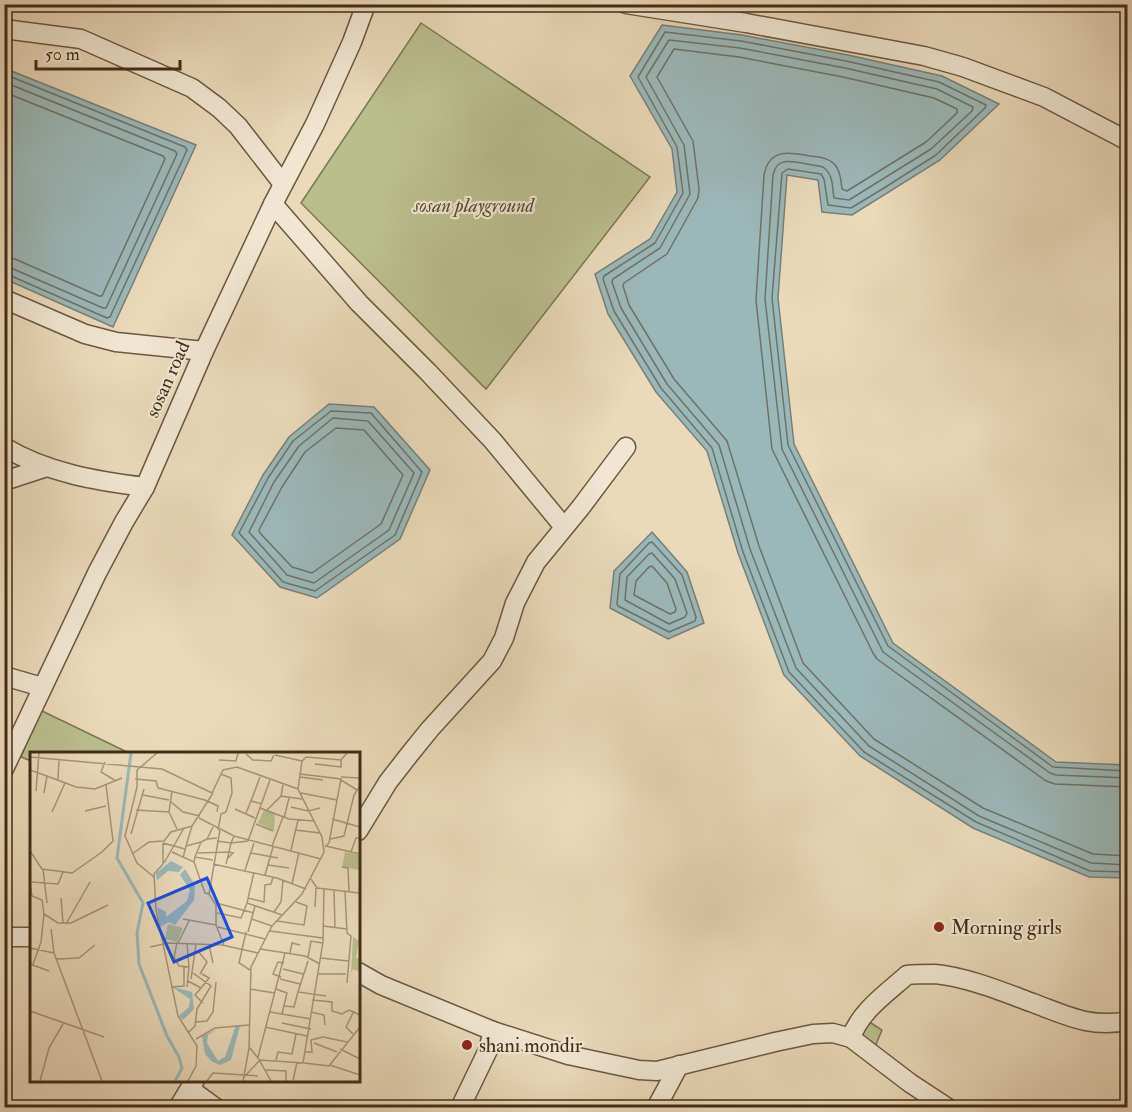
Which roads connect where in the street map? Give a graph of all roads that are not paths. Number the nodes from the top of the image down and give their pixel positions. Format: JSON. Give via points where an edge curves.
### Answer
{"nodes":[{"id":1,"x":366,"y":4,"type":"edge"},
{"id":2,"x":626,"y":4,"type":"edge"},
{"id":3,"x":4,"y":29,"type":"edge"},
{"id":4,"x":1128,"y":141,"type":"edge"},
{"id":5,"x":283,"y":184,"type":"junction"},
{"id":6,"x":273,"y":204,"type":"junction"},
{"id":7,"x":4,"y":299,"type":"edge"},
{"id":8,"x":204,"y":351,"type":"junction"},
{"id":9,"x":4,"y":447,"type":"edge"},
{"id":10,"x":626,"y":447,"type":"dead end"},
{"id":11,"x":47,"y":467,"type":"junction"},
{"id":12,"x":4,"y":481,"type":"edge"},
{"id":13,"x":146,"y":487,"type":"junction"},
{"id":14,"x":564,"y":527,"type":"junction"},
{"id":15,"x":4,"y":676,"type":"edge"},
{"id":16,"x":42,"y":687,"type":"junction"},
{"id":17,"x":6,"y":764,"type":"edge"},
{"id":18,"x":360,"y":828,"type":"edge"},
{"id":19,"x":4,"y":937,"type":"edge"},
{"id":20,"x":30,"y":938,"type":"edge"},
{"id":21,"x":360,"y":973,"type":"edge"},
{"id":22,"x":1128,"y":1021,"type":"edge"},
{"id":23,"x":493,"y":1031,"type":"junction"},
{"id":24,"x":851,"y":1038,"type":"junction"},
{"id":25,"x":679,"y":1065,"type":"junction"},
{"id":26,"x":193,"y":1084,"type":"edge"},
{"id":27,"x":178,"y":1107,"type":"edge"},
{"id":28,"x":216,"y":1107,"type":"edge"},
{"id":29,"x":460,"y":1107,"type":"edge"},
{"id":30,"x":656,"y":1107,"type":"edge"},
{"id":31,"x":948,"y":1107,"type":"edge"}],
"edges":[{"from":1,"to":5,"type":"street","name":"sosan road","via":[[315,124]]},
{"from":2,"to":4,"type":"street","via":[[924,56],[1044,98]]},
{"from":3,"to":5,"type":"street","via":[[81,39],[192,88],[238,126]]},
{"from":5,"to":6,"type":"street","name":"sosan road"},
{"from":6,"to":8,"type":"street","name":"sosan road"},
{"from":6,"to":14,"type":"street","via":[[359,303],[492,441]]},
{"from":7,"to":8,"type":"street","via":[[85,334],[116,342]]},
{"from":8,"to":13,"type":"street","name":"sosan road"},
{"from":9,"to":11,"type":"street"},
{"from":10,"to":14,"type":"street"},
{"from":11,"to":12,"type":"street"},
{"from":11,"to":13,"type":"street","via":[[80,477]]},
{"from":13,"to":16,"type":"street","name":"sosan road","via":[[97,573]]},
{"from":14,"to":18,"type":"street","via":[[536,562],[492,661],[409,755]]},
{"from":15,"to":16,"type":"street"},
{"from":16,"to":17,"type":"street","name":"sosan road"},
{"from":19,"to":20,"type":"street"},
{"from":21,"to":23,"type":"street"},
{"from":22,"to":24,"type":"street","via":[[1080,1021],[968,981],[935,974],[907,975],[860,1018]]},
{"from":23,"to":25,"type":"street","via":[[568,1055],[639,1070],[657,1071]]},
{"from":23,"to":29,"type":"street"},
{"from":24,"to":25,"type":"street","via":[[833,1033],[813,1034]]},
{"from":24,"to":31,"type":"street"},
{"from":25,"to":30,"type":"street"},
{"from":26,"to":27,"type":"street"},
{"from":26,"to":28,"type":"street"}]}
